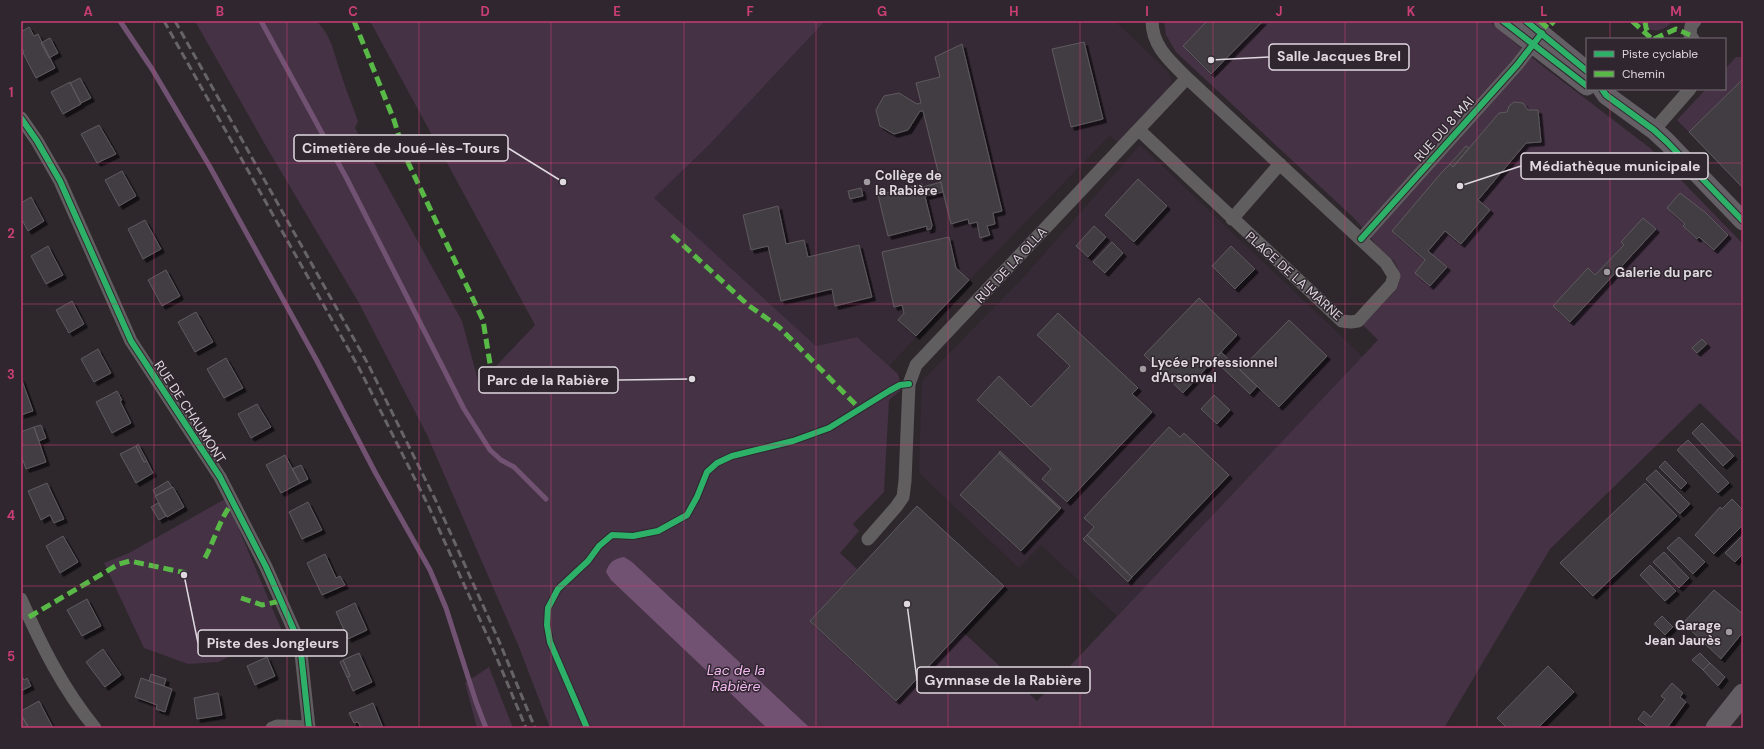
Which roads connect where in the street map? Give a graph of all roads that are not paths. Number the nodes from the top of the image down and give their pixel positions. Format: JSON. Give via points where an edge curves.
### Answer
{"nodes":[{"id":1,"x":1152,"y":21,"type":"edge"},
{"id":2,"x":1503,"y":21,"type":"edge"},
{"id":3,"x":1526,"y":21,"type":"edge"},
{"id":4,"x":1695,"y":21,"type":"edge"},
{"id":5,"x":1692,"y":38,"type":"edge"},
{"id":6,"x":1537,"y":39,"type":"junction"},
{"id":7,"x":1586,"y":70,"type":"edge"},
{"id":8,"x":1187,"y":78,"type":"junction"},
{"id":9,"x":1586,"y":85,"type":"edge"},
{"id":10,"x":1689,"y":90,"type":"edge"},
{"id":11,"x":1600,"y":91,"type":"edge"},
{"id":12,"x":21,"y":118,"type":"edge"},
{"id":13,"x":1138,"y":130,"type":"junction"},
{"id":14,"x":1654,"y":130,"type":"junction"},
{"id":15,"x":1280,"y":164,"type":"junction"},
{"id":16,"x":1742,"y":216,"type":"edge"},
{"id":17,"x":1232,"y":219,"type":"junction"},
{"id":18,"x":1361,"y":239,"type":"junction"},
{"id":19,"x":868,"y":539,"type":"dead end"},
{"id":20,"x":21,"y":599,"type":"edge"},
{"id":21,"x":1743,"y":694,"type":"edge"},
{"id":22,"x":95,"y":728,"type":"edge"},
{"id":23,"x":272,"y":728,"type":"edge"},
{"id":24,"x":309,"y":728,"type":"edge"},
{"id":25,"x":1716,"y":728,"type":"edge"}],
"edges":[{"from":1,"to":8,"type":"street","via":[[1157,44]]},
{"from":2,"to":6,"type":"main road"},
{"from":3,"to":6,"type":"main road"},
{"from":4,"to":5,"type":"street","via":[[1691,26]]},
{"from":6,"to":7,"type":"main road"},
{"from":6,"to":9,"type":"main road"},
{"from":6,"to":18,"type":"street","name":"RUE DU 8 MAI","via":[[1517,65]]},
{"from":8,"to":13,"type":"street","name":"RUE DE LA OLLA"},
{"from":8,"to":15,"type":"street","name":"PLACE DE LA MARNE"},
{"from":10,"to":14,"type":"street"},
{"from":11,"to":14,"type":"main road"},
{"from":12,"to":24,"type":"street","name":"RUE DE CHAUMONT","via":[[60,181],[131,341],[220,477],[266,567],[300,644]]},
{"from":13,"to":17,"type":"street","name":"PLACE DE LA MARNE"},
{"from":13,"to":19,"type":"street","name":"RUE DE LA OLLA","via":[[916,365],[909,384],[903,497]]},
{"from":14,"to":16,"type":"main road"},
{"from":15,"to":17,"type":"street"},
{"from":15,"to":18,"type":"street","name":"PLACE DE LA MARNE"},
{"from":17,"to":18,"type":"street","name":"PLACE DE LA MARNE","via":[[1342,321],[1358,322],[1391,285],[1394,276],[1386,263]]},
{"from":20,"to":22,"type":"street","via":[[63,685]]},
{"from":21,"to":25,"type":"main road"},
{"from":23,"to":24,"type":"street"}]}
